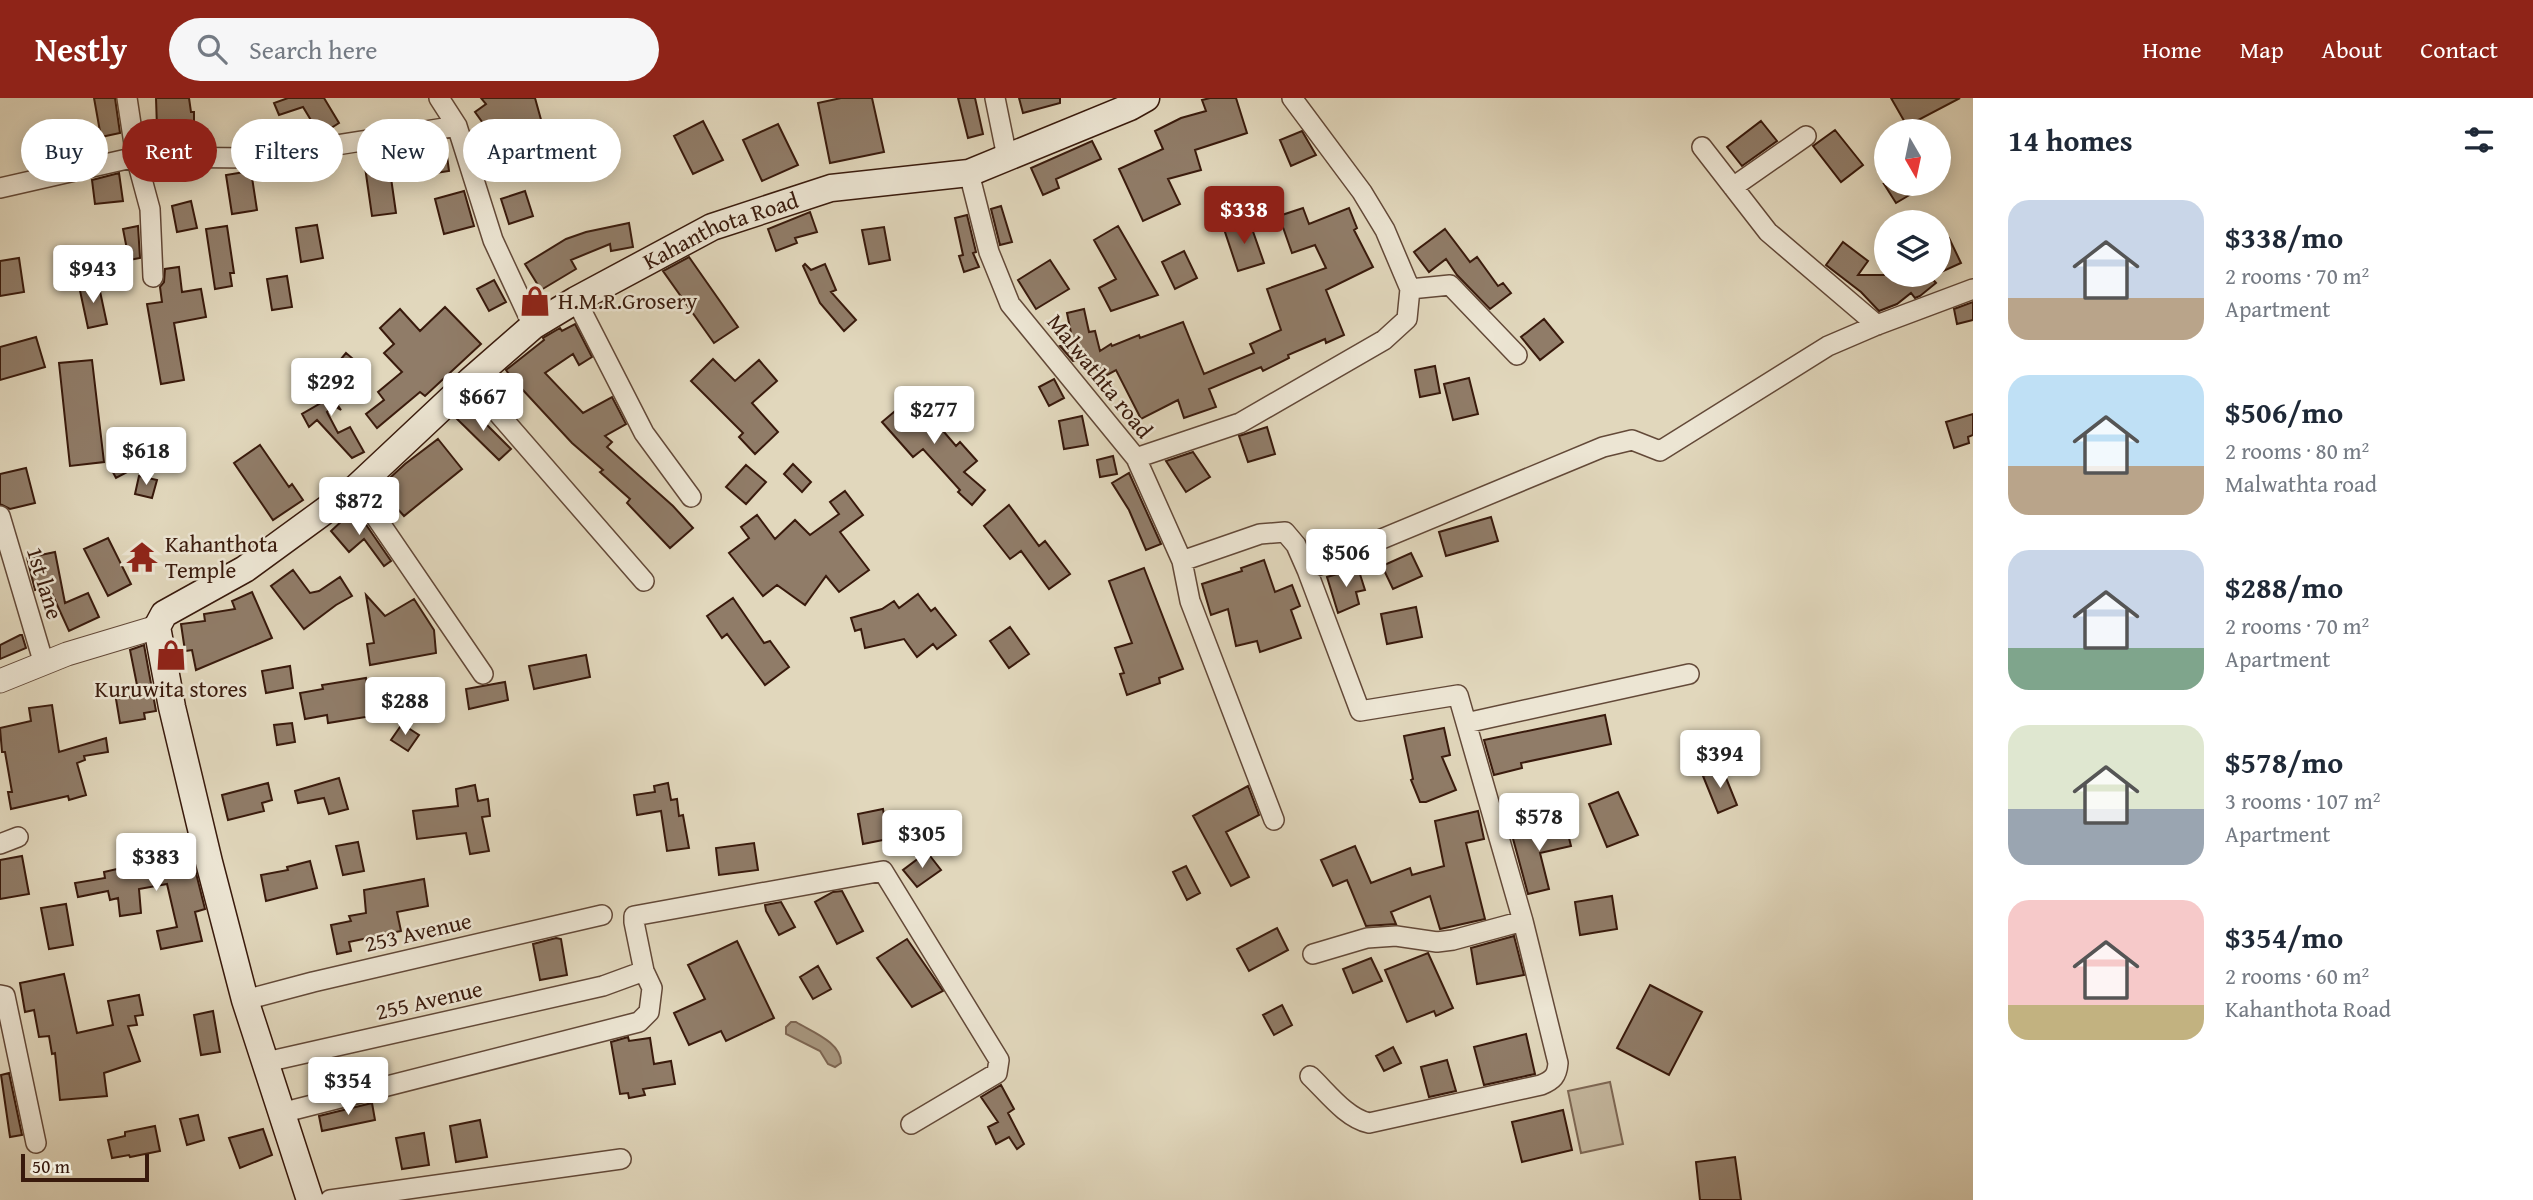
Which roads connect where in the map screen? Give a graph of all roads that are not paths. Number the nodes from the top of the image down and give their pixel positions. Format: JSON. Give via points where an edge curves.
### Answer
{"nodes":[{"id":1,"x":127,"y":98,"type":"edge"},
{"id":2,"x":439,"y":98,"type":"edge"},
{"id":3,"x":995,"y":98,"type":"edge"},
{"id":4,"x":1146,"y":98,"type":"edge"},
{"id":5,"x":1292,"y":98,"type":"edge"},
{"id":6,"x":130,"y":119,"type":"edge"},
{"id":7,"x":457,"y":126,"type":"junction"},
{"id":8,"x":1806,"y":136,"type":"dead end"},
{"id":9,"x":1702,"y":147,"type":"dead end"},
{"id":10,"x":1007,"y":157,"type":"junction"},
{"id":11,"x":217,"y":158,"type":"edge"},
{"id":12,"x":122,"y":160,"type":"edge"},
{"id":13,"x":969,"y":173,"type":"junction"},
{"id":14,"x":143,"y":182,"type":"edge"},
{"id":15,"x":1733,"y":187,"type":"junction"},
{"id":16,"x":0,"y":188,"type":"edge"},
{"id":17,"x":153,"y":277,"type":"dead end"},
{"id":18,"x":1410,"y":289,"type":"junction"},
{"id":19,"x":1973,"y":289,"type":"edge"},
{"id":20,"x":576,"y":300,"type":"junction"},
{"id":21,"x":1877,"y":325,"type":"junction"},
{"id":22,"x":533,"y":326,"type":"junction"},
{"id":23,"x":1517,"y":355,"type":"dead end"},
{"id":24,"x":470,"y":381,"type":"junction"},
{"id":25,"x":1136,"y":458,"type":"junction"},
{"id":26,"x":356,"y":488,"type":"junction"},
{"id":27,"x":691,"y":497,"type":"dead end"},
{"id":28,"x":0,"y":516,"type":"edge"},
{"id":29,"x":1182,"y":561,"type":"junction"},
{"id":30,"x":1307,"y":570,"type":"junction"},
{"id":31,"x":644,"y":581,"type":"dead end"},
{"id":32,"x":157,"y":627,"type":"junction"},
{"id":33,"x":44,"y":664,"type":"junction"},
{"id":34,"x":483,"y":674,"type":"dead end"},
{"id":35,"x":1689,"y":674,"type":"dead end"},
{"id":36,"x":0,"y":681,"type":"edge"},
{"id":37,"x":1466,"y":723,"type":"junction"},
{"id":38,"x":1274,"y":820,"type":"dead end"},
{"id":39,"x":602,"y":915,"type":"dead end"},
{"id":40,"x":1523,"y":921,"type":"junction"},
{"id":41,"x":1313,"y":954,"type":"dead end"},
{"id":42,"x":644,"y":971,"type":"junction"},
{"id":43,"x":0,"y":995,"type":"edge"},
{"id":44,"x":245,"y":1000,"type":"junction"},
{"id":45,"x":266,"y":1062,"type":"junction"},
{"id":46,"x":1310,"y":1076,"type":"dead end"},
{"id":47,"x":281,"y":1113,"type":"junction"},
{"id":48,"x":911,"y":1124,"type":"dead end"},
{"id":49,"x":36,"y":1143,"type":"dead end"},
{"id":50,"x":621,"y":1159,"type":"dead end"},
{"id":51,"x":310,"y":1200,"type":"edge"},
{"id":52,"x":330,"y":1200,"type":"edge"}],
"edges":[{"from":1,"to":6,"type":"street"},
{"from":2,"to":7,"type":"street"},
{"from":3,"to":10,"type":"street"},
{"from":4,"to":10,"type":"main road","name":"Kahanthota Road"},
{"from":5,"to":18,"type":"street","via":[[1385,230]]},
{"from":7,"to":11,"type":"street","via":[[254,158]]},
{"from":7,"to":22,"type":"street","via":[[493,240]]},
{"from":8,"to":15,"type":"street"},
{"from":9,"to":15,"type":"street"},
{"from":10,"to":13,"type":"main road","name":"Kahanthota Road"},
{"from":12,"to":16,"type":"street"},
{"from":13,"to":20,"type":"main road","name":"Kahanthota Road","via":[[831,188],[712,227]]},
{"from":13,"to":25,"type":"street","name":"Malwathta road","via":[[989,252],[1010,304]]},
{"from":14,"to":17,"type":"street","via":[[150,209]]},
{"from":15,"to":21,"type":"street","via":[[1768,232]]},
{"from":18,"to":23,"type":"street","via":[[1450,285]]},
{"from":18,"to":25,"type":"street","via":[[1407,318],[1384,340],[1240,423]]},
{"from":19,"to":21,"type":"street"},
{"from":20,"to":22,"type":"main road","name":"Kahanthota Road"},
{"from":20,"to":27,"type":"street","via":[[644,433]]},
{"from":21,"to":30,"type":"street","via":[[1828,346],[1660,451],[1632,440],[1603,447]]},
{"from":22,"to":24,"type":"main road","name":"Kahanthota Road"},
{"from":24,"to":26,"type":"main road","name":"Kahanthota Road"},
{"from":24,"to":31,"type":"street"},
{"from":25,"to":29,"type":"street","name":"Malwathta road"},
{"from":26,"to":32,"type":"main road","name":"Kahanthota Road","via":[[245,569],[164,614]]},
{"from":26,"to":34,"type":"street"},
{"from":28,"to":33,"type":"street","name":"1st lane"},
{"from":29,"to":30,"type":"street","via":[[1260,534],[1285,532]]},
{"from":29,"to":38,"type":"street","name":"Malwathta road","via":[[1190,601]]},
{"from":30,"to":37,"type":"street","via":[[1360,711],[1458,695]]},
{"from":32,"to":33,"type":"street"},
{"from":32,"to":44,"type":"main road","via":[[172,707]]},
{"from":33,"to":36,"type":"street"},
{"from":35,"to":37,"type":"street"},
{"from":37,"to":40,"type":"street"},
{"from":39,"to":44,"type":"street","name":"253 Avenue"},
{"from":40,"to":41,"type":"street","via":[[1453,940],[1367,938]]},
{"from":40,"to":46,"type":"street","via":[[1558,1063],[1552,1081],[1369,1123],[1350,1115]]},
{"from":42,"to":45,"type":"street","name":"255 Avenue","via":[[603,986]]},
{"from":42,"to":47,"type":"street","via":[[652,988],[649,1012],[639,1021]]},
{"from":42,"to":48,"type":"street","via":[[634,916],[883,872],[999,1060],[997,1073]]},
{"from":43,"to":49,"type":"street","via":[[5,996]]},
{"from":44,"to":45,"type":"main road"},
{"from":45,"to":47,"type":"main road"},
{"from":47,"to":51,"type":"main road"},
{"from":50,"to":52,"type":"street"}]}
